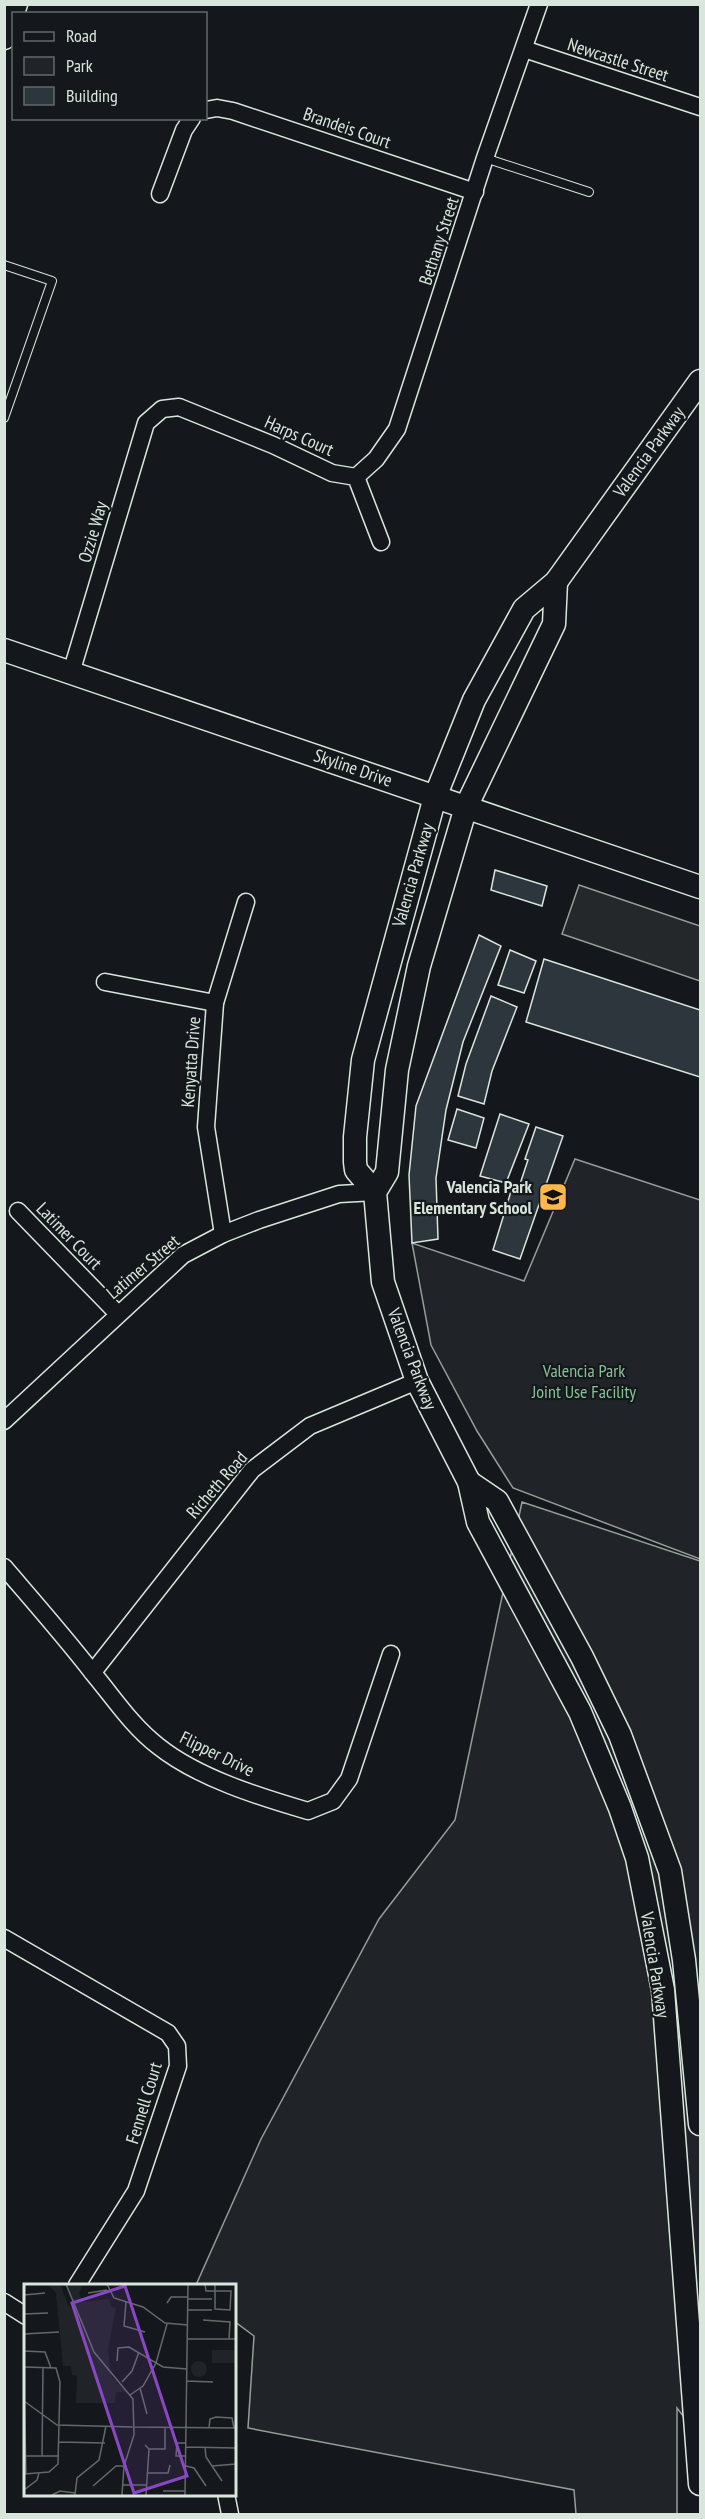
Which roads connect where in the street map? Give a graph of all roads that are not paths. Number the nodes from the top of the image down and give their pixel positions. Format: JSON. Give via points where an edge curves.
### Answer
{"nodes":[{"id":1,"x":539,"y":4,"type":"edge"},
{"id":2,"x":12,"y":15,"type":"edge"},
{"id":3,"x":4,"y":38,"type":"edge"},
{"id":4,"x":524,"y":49,"type":"junction"},
{"id":5,"x":700,"y":107,"type":"edge"},
{"id":6,"x":207,"y":110,"type":"edge"},
{"id":7,"x":191,"y":120,"type":"edge"},
{"id":8,"x":485,"y":158,"type":"junction"},
{"id":9,"x":475,"y":192,"type":"junction"},
{"id":10,"x":589,"y":192,"type":"dead end"},
{"id":11,"x":160,"y":194,"type":"dead end"},
{"id":12,"x":4,"y":265,"type":"edge"},
{"id":13,"x":700,"y":381,"type":"edge"},
{"id":14,"x":162,"y":409,"type":"joint"},
{"id":15,"x":4,"y":418,"type":"edge"},
{"id":16,"x":356,"y":477,"type":"junction"},
{"id":17,"x":381,"y":542,"type":"dead end"},
{"id":18,"x":556,"y":582,"type":"junction"},
{"id":19,"x":4,"y":650,"type":"edge"},
{"id":20,"x":71,"y":673,"type":"junction"},
{"id":21,"x":435,"y":797,"type":"junction"},
{"id":22,"x":466,"y":807,"type":"junction"},
{"id":23,"x":700,"y":887,"type":"edge"},
{"id":24,"x":246,"y":902,"type":"dead end"},
{"id":25,"x":105,"y":982,"type":"dead end"},
{"id":26,"x":215,"y":1003,"type":"junction"},
{"id":27,"x":375,"y":1192,"type":"junction"},
{"id":28,"x":18,"y":1211,"type":"dead end"},
{"id":29,"x":223,"y":1234,"type":"junction"},
{"id":30,"x":118,"y":1314,"type":"junction"},
{"id":31,"x":417,"y":1381,"type":"junction"},
{"id":32,"x":4,"y":1421,"type":"edge"},
{"id":33,"x":469,"y":1482,"type":"junction"},
{"id":34,"x":4,"y":1567,"type":"edge"},
{"id":35,"x":391,"y":1654,"type":"dead end"},
{"id":36,"x":93,"y":1672,"type":"junction"},
{"id":37,"x":4,"y":1938,"type":"edge"},
{"id":38,"x":700,"y":2124,"type":"edge"},
{"id":39,"x":77,"y":2284,"type":"edge"},
{"id":40,"x":4,"y":2302,"type":"edge"},
{"id":41,"x":24,"y":2315,"type":"edge"},
{"id":42,"x":700,"y":2484,"type":"edge"},
{"id":43,"x":226,"y":2495,"type":"edge"},
{"id":44,"x":230,"y":2514,"type":"edge"}],
"edges":[{"from":1,"to":4,"type":"street","name":"Bethany Street"},
{"from":2,"to":3,"type":"main road"},
{"from":4,"to":5,"type":"street","name":"Newcastle Street"},
{"from":4,"to":8,"type":"street","name":"Bethany Street"},
{"from":6,"to":9,"type":"street","name":"Brandeis Court","via":[[234,111]]},
{"from":7,"to":11,"type":"street"},
{"from":8,"to":9,"type":"street","name":"Bethany Street"},
{"from":8,"to":10,"type":"lane"},
{"from":9,"to":16,"type":"street","name":"Bethany Street","via":[[397,429],[376,459]]},
{"from":12,"to":15,"type":"lane","via":[[52,281]]},
{"from":13,"to":18,"type":"main road","name":"Valencia Parkway"},
{"from":14,"to":16,"type":"street","name":"Harps Court","via":[[179,407],[332,473]]},
{"from":14,"to":20,"type":"street","name":"Ozzie Way","via":[[146,423]]},
{"from":16,"to":17,"type":"street"},
{"from":18,"to":21,"type":"main road","name":"Valencia Parkway","via":[[524,609],[474,700]]},
{"from":18,"to":22,"type":"main road","name":"Valencia Parkway","via":[[554,624]]},
{"from":19,"to":20,"type":"main road","name":"Skyline Drive"},
{"from":20,"to":21,"type":"main road","name":"Skyline Drive"},
{"from":21,"to":22,"type":"main road","name":"Skyline Drive"},
{"from":21,"to":27,"type":"main road","name":"Valencia Parkway","via":[[363,1060],[355,1162],[356,1170]]},
{"from":22,"to":23,"type":"main road","name":"Skyline Drive"},
{"from":22,"to":27,"type":"main road","name":"Valencia Parkway","via":[[419,966],[396,1070],[387,1172]]},
{"from":24,"to":26,"type":"street"},
{"from":25,"to":26,"type":"street","name":"Kenyatta Drive"},
{"from":26,"to":29,"type":"street","name":"Kenyatta Drive","via":[[206,1127]]},
{"from":27,"to":29,"type":"street","name":"Latimer Street","via":[[339,1194]]},
{"from":27,"to":31,"type":"main road","name":"Valencia Parkway","via":[[383,1282]]},
{"from":28,"to":30,"type":"street","name":"Latimer Court"},
{"from":29,"to":30,"type":"street","name":"Latimer Street","via":[[183,1255]]},
{"from":30,"to":32,"type":"street","name":"Latimer Street"},
{"from":31,"to":33,"type":"main road","name":"Valencia Parkway"},
{"from":31,"to":36,"type":"street","name":"Richeth Road","via":[[310,1426],[252,1470]]},
{"from":33,"to":38,"type":"main road","name":"Valencia Parkway","via":[[497,1502],[582,1657],[620,1735],[670,1871],[684,1960]]},
{"from":33,"to":42,"type":"main road","name":"Valencia Parkway","via":[[478,1522],[580,1712],[637,1858],[663,1990]]},
{"from":34,"to":36,"type":"street","name":"Flipper Drive"},
{"from":35,"to":36,"type":"street","name":"Flipper Drive","via":[[349,1779],[333,1801],[308,1811],[195,1770],[160,1748],[129,1721]]},
{"from":37,"to":39,"type":"street","name":"Fennell Court","via":[[168,2033],[177,2046],[178,2066],[135,2191]]},
{"from":40,"to":41,"type":"street"},
{"from":43,"to":44,"type":"street"}]}
